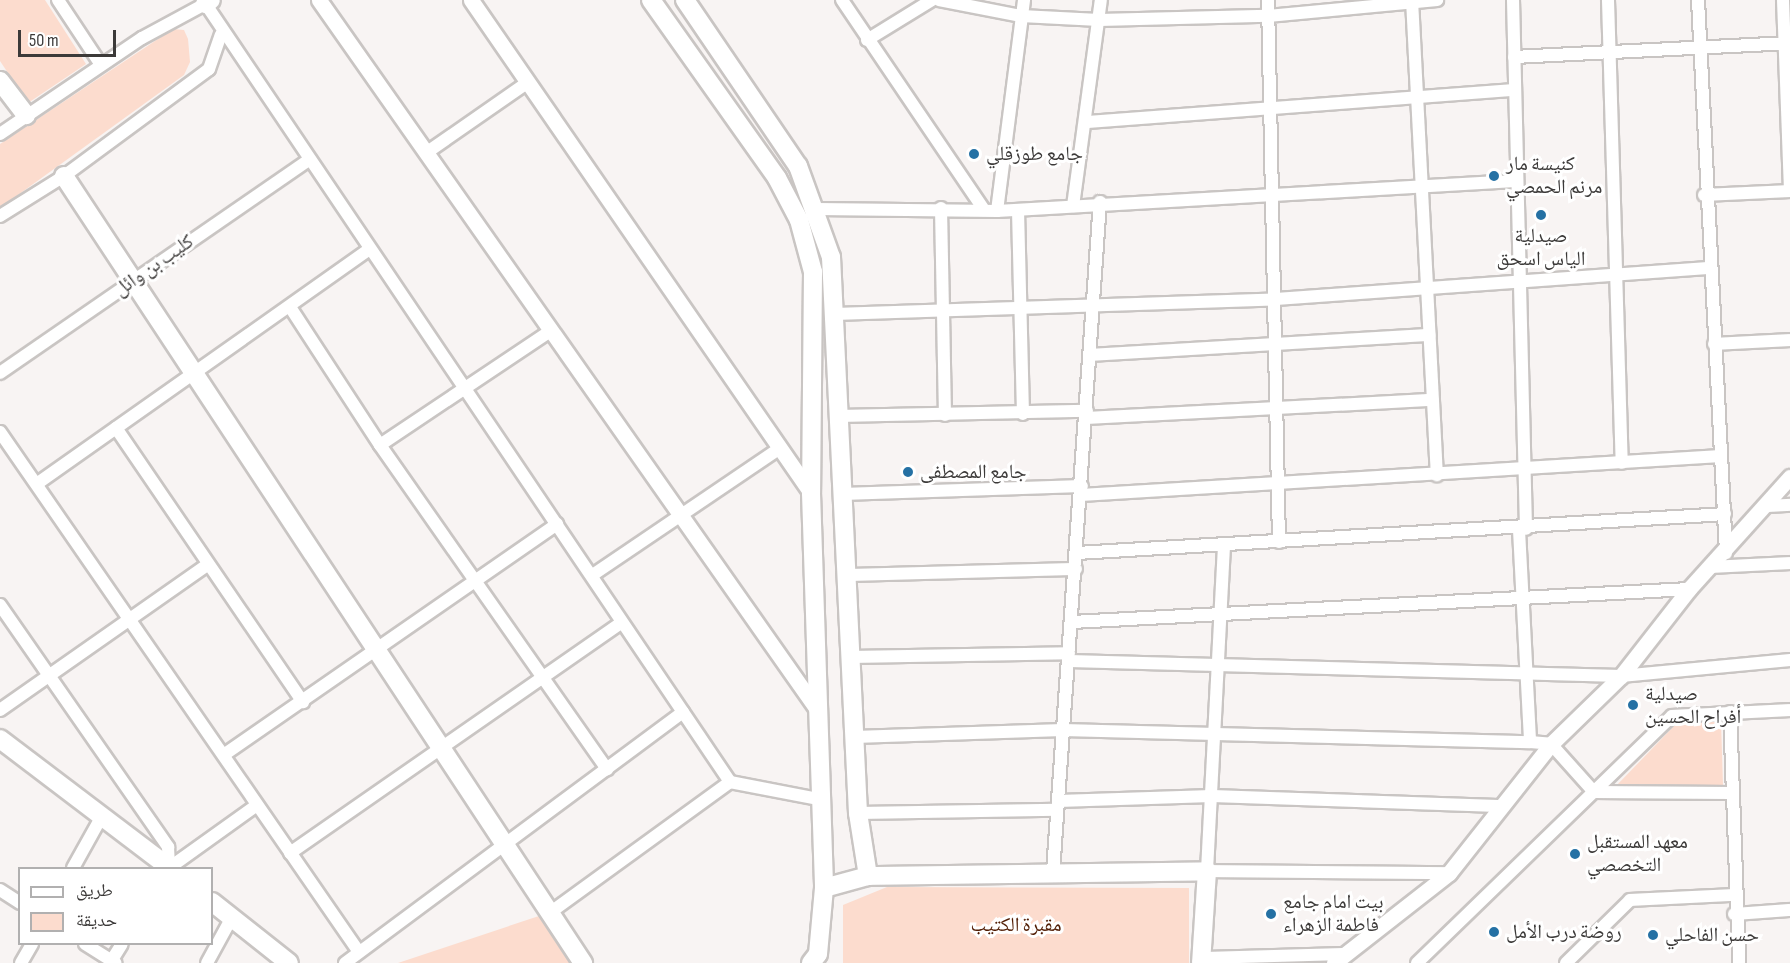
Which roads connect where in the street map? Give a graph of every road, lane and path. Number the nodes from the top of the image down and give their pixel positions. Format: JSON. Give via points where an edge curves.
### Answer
{"nodes":[{"id":1,"x":58,"y":0,"type":"edge"},
{"id":2,"x":319,"y":0,"type":"edge"},
{"id":3,"x":471,"y":0,"type":"edge"},
{"id":4,"x":651,"y":0,"type":"edge"},
{"id":5,"x":685,"y":0,"type":"edge"},
{"id":6,"x":842,"y":0,"type":"edge"},
{"id":7,"x":932,"y":0,"type":"edge"},
{"id":8,"x":939,"y":0,"type":"edge"},
{"id":9,"x":1024,"y":0,"type":"edge"},
{"id":10,"x":1101,"y":0,"type":"edge"},
{"id":11,"x":1268,"y":0,"type":"edge"},
{"id":12,"x":1412,"y":0,"type":"edge"},
{"id":13,"x":1437,"y":0,"type":"edge"},
{"id":14,"x":1513,"y":0,"type":"edge"},
{"id":15,"x":1608,"y":0,"type":"edge"},
{"id":16,"x":1698,"y":0,"type":"edge"},
{"id":17,"x":1783,"y":0,"type":"edge"},
{"id":18,"x":206,"y":1,"type":"edge"},
{"id":19,"x":1022,"y":16,"type":"junction"},
{"id":20,"x":1268,"y":16,"type":"junction"},
{"id":21,"x":1099,"y":20,"type":"junction"},
{"id":22,"x":221,"y":35,"type":"junction"},
{"id":23,"x":867,"y":39,"type":"junction"},
{"id":24,"x":1787,"y":43,"type":"edge"},
{"id":25,"x":1699,"y":48,"type":"junction"},
{"id":26,"x":1610,"y":54,"type":"junction"},
{"id":27,"x":1514,"y":57,"type":"junction"},
{"id":28,"x":101,"y":65,"type":"junction"},
{"id":29,"x":0,"y":81,"type":"edge"},
{"id":30,"x":528,"y":82,"type":"junction"},
{"id":31,"x":1515,"y":90,"type":"junction"},
{"id":32,"x":1416,"y":97,"type":"junction"},
{"id":33,"x":1270,"y":109,"type":"junction"},
{"id":34,"x":26,"y":115,"type":"junction"},
{"id":35,"x":1087,"y":122,"type":"junction"},
{"id":36,"x":0,"y":134,"type":"edge"},
{"id":37,"x":426,"y":153,"type":"junction"},
{"id":38,"x":309,"y":160,"type":"junction"},
{"id":39,"x":64,"y":176,"type":"junction"},
{"id":40,"x":1515,"y":181,"type":"junction"},
{"id":41,"x":1418,"y":186,"type":"junction"},
{"id":42,"x":1790,"y":189,"type":"edge"},
{"id":43,"x":1270,"y":195,"type":"junction"},
{"id":44,"x":1704,"y":195,"type":"junction"},
{"id":45,"x":1100,"y":202,"type":"junction"},
{"id":46,"x":1073,"y":206,"type":"junction"},
{"id":47,"x":941,"y":208,"type":"junction"},
{"id":48,"x":983,"y":208,"type":"junction"},
{"id":49,"x":816,"y":209,"type":"junction"},
{"id":50,"x":1018,"y":210,"type":"junction"},
{"id":51,"x":997,"y":211,"type":"junction"},
{"id":52,"x":0,"y":216,"type":"edge"},
{"id":53,"x":370,"y":249,"type":"junction"},
{"id":54,"x":1709,"y":268,"type":"junction"},
{"id":55,"x":1616,"y":275,"type":"junction"},
{"id":56,"x":133,"y":280,"type":"junction"},
{"id":57,"x":1520,"y":283,"type":"junction"},
{"id":58,"x":1426,"y":288,"type":"junction"},
{"id":59,"x":1275,"y":299,"type":"junction"},
{"id":60,"x":1094,"y":305,"type":"junction"},
{"id":61,"x":290,"y":307,"type":"junction"},
{"id":62,"x":1022,"y":309,"type":"junction"},
{"id":63,"x":944,"y":311,"type":"junction"},
{"id":64,"x":833,"y":314,"type":"junction"},
{"id":65,"x":550,"y":331,"type":"junction"},
{"id":66,"x":1429,"y":335,"type":"junction"},
{"id":67,"x":1790,"y":340,"type":"edge"},
{"id":68,"x":1276,"y":343,"type":"junction"},
{"id":69,"x":1714,"y":344,"type":"junction"},
{"id":70,"x":1091,"y":355,"type":"junction"},
{"id":71,"x":196,"y":370,"type":"junction"},
{"id":72,"x":0,"y":373,"type":"edge"},
{"id":73,"x":464,"y":391,"type":"junction"},
{"id":74,"x":1433,"y":400,"type":"junction"},
{"id":75,"x":1277,"y":410,"type":"junction"},
{"id":76,"x":1023,"y":414,"type":"junction"},
{"id":77,"x":1086,"y":414,"type":"junction"},
{"id":78,"x":945,"y":415,"type":"junction"},
{"id":79,"x":838,"y":416,"type":"junction"},
{"id":80,"x":116,"y":428,"type":"junction"},
{"id":81,"x":2,"y":438,"type":"edge"},
{"id":82,"x":380,"y":445,"type":"junction"},
{"id":83,"x":780,"y":448,"type":"junction"},
{"id":84,"x":1721,"y":456,"type":"junction"},
{"id":85,"x":1622,"y":463,"type":"junction"},
{"id":86,"x":1525,"y":470,"type":"junction"},
{"id":87,"x":1437,"y":475,"type":"junction"},
{"id":88,"x":1790,"y":477,"type":"edge"},
{"id":89,"x":38,"y":483,"type":"junction"},
{"id":90,"x":1278,"y":485,"type":"junction"},
{"id":91,"x":1081,"y":490,"type":"junction"},
{"id":92,"x":811,"y":493,"type":"junction"},
{"id":93,"x":842,"y":494,"type":"junction"},
{"id":94,"x":1790,"y":505,"type":"edge"},
{"id":95,"x":1769,"y":506,"type":"junction"},
{"id":96,"x":1725,"y":514,"type":"junction"},
{"id":97,"x":680,"y":515,"type":"junction"},
{"id":98,"x":557,"y":524,"type":"junction"},
{"id":99,"x":1522,"y":530,"type":"junction"},
{"id":100,"x":1279,"y":542,"type":"junction"},
{"id":101,"x":1224,"y":546,"type":"junction"},
{"id":102,"x":1077,"y":553,"type":"junction"},
{"id":103,"x":1726,"y":554,"type":"junction"},
{"id":104,"x":1790,"y":563,"type":"edge"},
{"id":105,"x":206,"y":566,"type":"junction"},
{"id":106,"x":1711,"y":567,"type":"junction"},
{"id":107,"x":1076,"y":570,"type":"junction"},
{"id":108,"x":594,"y":574,"type":"junction"},
{"id":109,"x":846,"y":575,"type":"junction"},
{"id":110,"x":477,"y":579,"type":"junction"},
{"id":111,"x":1689,"y":589,"type":"junction"},
{"id":112,"x":1524,"y":597,"type":"junction"},
{"id":113,"x":0,"y":605,"type":"edge"},
{"id":114,"x":1220,"y":617,"type":"junction"},
{"id":115,"x":129,"y":621,"type":"junction"},
{"id":116,"x":622,"y":622,"type":"junction"},
{"id":117,"x":1072,"y":622,"type":"junction"},
{"id":118,"x":379,"y":649,"type":"junction"},
{"id":119,"x":850,"y":657,"type":"junction"},
{"id":120,"x":1069,"y":657,"type":"junction"},
{"id":121,"x":1790,"y":660,"type":"edge"},
{"id":122,"x":1218,"y":661,"type":"junction"},
{"id":123,"x":1527,"y":672,"type":"junction"},
{"id":124,"x":49,"y":676,"type":"junction"},
{"id":125,"x":1621,"y":676,"type":"junction"},
{"id":126,"x":543,"y":677,"type":"junction"},
{"id":127,"x":303,"y":702,"type":"junction"},
{"id":128,"x":816,"y":708,"type":"junction"},
{"id":129,"x":0,"y":710,"type":"edge"},
{"id":130,"x":1790,"y":710,"type":"edge"},
{"id":131,"x":683,"y":712,"type":"junction"},
{"id":132,"x":1730,"y":712,"type":"junction"},
{"id":133,"x":1063,"y":730,"type":"junction"},
{"id":134,"x":1214,"y":732,"type":"junction"},
{"id":135,"x":854,"y":737,"type":"junction"},
{"id":136,"x":0,"y":739,"type":"edge"},
{"id":137,"x":1530,"y":742,"type":"junction"},
{"id":138,"x":1551,"y":744,"type":"junction"},
{"id":139,"x":440,"y":750,"type":"junction"},
{"id":140,"x":225,"y":754,"type":"junction"},
{"id":141,"x":607,"y":769,"type":"junction"},
{"id":142,"x":730,"y":782,"type":"junction"},
{"id":143,"x":1594,"y":792,"type":"junction"},
{"id":144,"x":1730,"y":793,"type":"junction"},
{"id":145,"x":1212,"y":796,"type":"junction"},
{"id":146,"x":818,"y":800,"type":"junction"},
{"id":147,"x":257,"y":805,"type":"junction"},
{"id":148,"x":1058,"y":805,"type":"junction"},
{"id":149,"x":1498,"y":806,"type":"junction"},
{"id":150,"x":858,"y":813,"type":"junction"},
{"id":151,"x":102,"y":816,"type":"junction"},
{"id":152,"x":505,"y":848,"type":"junction"},
{"id":153,"x":290,"y":853,"type":"junction"},
{"id":154,"x":74,"y":867,"type":"edge"},
{"id":155,"x":168,"y":867,"type":"edge"},
{"id":156,"x":169,"y":867,"type":"edge"},
{"id":157,"x":170,"y":867,"type":"edge"},
{"id":158,"x":1207,"y":871,"type":"junction"},
{"id":159,"x":1053,"y":872,"type":"junction"},
{"id":160,"x":1449,"y":873,"type":"junction"},
{"id":161,"x":868,"y":876,"type":"junction"},
{"id":162,"x":824,"y":888,"type":"junction"},
{"id":163,"x":0,"y":890,"type":"edge"},
{"id":164,"x":1734,"y":896,"type":"junction"},
{"id":165,"x":18,"y":902,"type":"edge"},
{"id":166,"x":213,"y":903,"type":"edge"},
{"id":167,"x":1790,"y":910,"type":"edge"},
{"id":168,"x":551,"y":912,"type":"junction"},
{"id":169,"x":1734,"y":914,"type":"junction"},
{"id":170,"x":231,"y":919,"type":"junction"},
{"id":171,"x":31,"y":945,"type":"edge"},
{"id":172,"x":86,"y":945,"type":"edge"},
{"id":173,"x":121,"y":945,"type":"edge"},
{"id":174,"x":359,"y":952,"type":"junction"},
{"id":175,"x":1340,"y":959,"type":"edge"},
{"id":176,"x":1202,"y":960,"type":"edge"},
{"id":177,"x":112,"y":962,"type":"edge"},
{"id":178,"x":21,"y":963,"type":"edge"},
{"id":179,"x":207,"y":963,"type":"edge"},
{"id":180,"x":289,"y":963,"type":"edge"},
{"id":181,"x":345,"y":963,"type":"edge"},
{"id":182,"x":583,"y":963,"type":"edge"},
{"id":183,"x":811,"y":963,"type":"edge"},
{"id":184,"x":1418,"y":963,"type":"edge"},
{"id":185,"x":1566,"y":963,"type":"edge"},
{"id":186,"x":1739,"y":963,"type":"edge"}],
"edges":[{"from":1,"to":28,"type":"street"},
{"from":2,"to":37,"type":"street"},
{"from":3,"to":30,"type":"street"},
{"from":4,"to":92,"type":"main road","via":[[777,178],[800,220],[813,272]]},
{"from":5,"to":49,"type":"main road","via":[[798,166]]},
{"from":6,"to":23,"type":"street"},
{"from":7,"to":23,"type":"street"},
{"from":8,"to":19,"type":"street"},
{"from":9,"to":19,"type":"street"},
{"from":10,"to":21,"type":"street"},
{"from":11,"to":20,"type":"street"},
{"from":12,"to":13,"type":"street"},
{"from":12,"to":20,"type":"street"},
{"from":12,"to":32,"type":"street"},
{"from":14,"to":27,"type":"street"},
{"from":15,"to":26,"type":"street"},
{"from":16,"to":25,"type":"street"},
{"from":17,"to":24,"type":"street"},
{"from":18,"to":22,"type":"street"},
{"from":18,"to":28,"type":"street"},
{"from":19,"to":21,"type":"street"},
{"from":19,"to":51,"type":"street"},
{"from":20,"to":21,"type":"street"},
{"from":20,"to":33,"type":"street"},
{"from":21,"to":35,"type":"street"},
{"from":22,"to":38,"type":"street"},
{"from":22,"to":39,"type":"street","via":[[208,69]]},
{"from":23,"to":48,"type":"street"},
{"from":24,"to":25,"type":"street"},
{"from":24,"to":42,"type":"street"},
{"from":25,"to":26,"type":"street"},
{"from":25,"to":44,"type":"street"},
{"from":26,"to":27,"type":"street"},
{"from":26,"to":55,"type":"street"},
{"from":27,"to":31,"type":"street"},
{"from":28,"to":34,"type":"street"},
{"from":29,"to":34,"type":"main road"},
{"from":30,"to":37,"type":"street"},
{"from":30,"to":83,"type":"street"},
{"from":31,"to":32,"type":"street"},
{"from":31,"to":40,"type":"street"},
{"from":32,"to":33,"type":"street"},
{"from":32,"to":41,"type":"street"},
{"from":33,"to":35,"type":"street"},
{"from":33,"to":43,"type":"street"},
{"from":34,"to":36,"type":"street"},
{"from":35,"to":46,"type":"street"},
{"from":37,"to":65,"type":"street"},
{"from":38,"to":53,"type":"street"},
{"from":38,"to":56,"type":"street","name":"كليب بن وائل"},
{"from":39,"to":52,"type":"street"},
{"from":39,"to":56,"type":"main road"},
{"from":40,"to":41,"type":"street"},
{"from":40,"to":57,"type":"street"},
{"from":41,"to":43,"type":"street"},
{"from":41,"to":58,"type":"street"},
{"from":42,"to":44,"type":"street"},
{"from":43,"to":45,"type":"street"},
{"from":43,"to":59,"type":"street"},
{"from":44,"to":54,"type":"street"},
{"from":45,"to":46,"type":"street"},
{"from":45,"to":60,"type":"street"},
{"from":46,"to":50,"type":"street"},
{"from":47,"to":48,"type":"street"},
{"from":47,"to":49,"type":"street"},
{"from":47,"to":63,"type":"street"},
{"from":48,"to":51,"type":"street"},
{"from":49,"to":64,"type":"main road","via":[[831,256]]},
{"from":50,"to":51,"type":"street"},
{"from":50,"to":62,"type":"street"},
{"from":53,"to":61,"type":"street"},
{"from":53,"to":73,"type":"street"},
{"from":54,"to":55,"type":"street"},
{"from":54,"to":69,"type":"street"},
{"from":55,"to":57,"type":"street"},
{"from":55,"to":85,"type":"street"},
{"from":56,"to":71,"type":"main road"},
{"from":56,"to":72,"type":"street","name":"كليب بن وائل"},
{"from":57,"to":58,"type":"street"},
{"from":57,"to":86,"type":"street"},
{"from":58,"to":59,"type":"street"},
{"from":58,"to":66,"type":"street"},
{"from":59,"to":60,"type":"street"},
{"from":59,"to":68,"type":"street"},
{"from":60,"to":62,"type":"street"},
{"from":60,"to":70,"type":"street"},
{"from":61,"to":71,"type":"street"},
{"from":61,"to":82,"type":"street"},
{"from":62,"to":63,"type":"street"},
{"from":62,"to":76,"type":"street"},
{"from":63,"to":64,"type":"street"},
{"from":63,"to":78,"type":"street"},
{"from":64,"to":79,"type":"main road"},
{"from":65,"to":73,"type":"street"},
{"from":65,"to":97,"type":"street"},
{"from":66,"to":68,"type":"street"},
{"from":66,"to":74,"type":"street"},
{"from":67,"to":69,"type":"street"},
{"from":68,"to":70,"type":"street"},
{"from":68,"to":75,"type":"street"},
{"from":69,"to":84,"type":"street"},
{"from":70,"to":77,"type":"street"},
{"from":71,"to":80,"type":"street"},
{"from":71,"to":118,"type":"main road"},
{"from":73,"to":82,"type":"street"},
{"from":73,"to":98,"type":"street"},
{"from":74,"to":75,"type":"street"},
{"from":74,"to":87,"type":"street"},
{"from":75,"to":77,"type":"street"},
{"from":75,"to":90,"type":"street"},
{"from":76,"to":77,"type":"street"},
{"from":76,"to":78,"type":"street"},
{"from":77,"to":91,"type":"street"},
{"from":78,"to":79,"type":"street"},
{"from":79,"to":93,"type":"main road"},
{"from":80,"to":89,"type":"street"},
{"from":80,"to":105,"type":"street"},
{"from":81,"to":89,"type":"street"},
{"from":82,"to":110,"type":"street"},
{"from":83,"to":92,"type":"street"},
{"from":83,"to":97,"type":"street"},
{"from":84,"to":85,"type":"street"},
{"from":84,"to":96,"type":"street"},
{"from":85,"to":86,"type":"street"},
{"from":86,"to":87,"type":"street"},
{"from":86,"to":99,"type":"street"},
{"from":87,"to":90,"type":"street"},
{"from":88,"to":95,"type":"street"},
{"from":89,"to":115,"type":"street"},
{"from":90,"to":91,"type":"street"},
{"from":90,"to":100,"type":"street"},
{"from":91,"to":93,"type":"street"},
{"from":91,"to":102,"type":"street"},
{"from":92,"to":128,"type":"main road"},
{"from":93,"to":109,"type":"main road"},
{"from":94,"to":95,"type":"street"},
{"from":95,"to":103,"type":"street"},
{"from":96,"to":99,"type":"street"},
{"from":96,"to":103,"type":"street"},
{"from":97,"to":108,"type":"street"},
{"from":97,"to":128,"type":"street"},
{"from":98,"to":108,"type":"street"},
{"from":98,"to":110,"type":"street"},
{"from":99,"to":100,"type":"street"},
{"from":99,"to":112,"type":"street"},
{"from":100,"to":101,"type":"street"},
{"from":101,"to":102,"type":"street"},
{"from":101,"to":114,"type":"street"},
{"from":102,"to":107,"type":"street"},
{"from":103,"to":106,"type":"street"},
{"from":104,"to":106,"type":"street"},
{"from":105,"to":115,"type":"street"},
{"from":105,"to":127,"type":"street"},
{"from":106,"to":111,"type":"street"},
{"from":107,"to":109,"type":"street"},
{"from":107,"to":117,"type":"street"},
{"from":108,"to":116,"type":"street"},
{"from":109,"to":119,"type":"main road"},
{"from":110,"to":118,"type":"street"},
{"from":110,"to":126,"type":"street"},
{"from":111,"to":112,"type":"street"},
{"from":111,"to":125,"type":"street"},
{"from":112,"to":114,"type":"street"},
{"from":112,"to":123,"type":"street"},
{"from":113,"to":124,"type":"street"},
{"from":114,"to":117,"type":"street"},
{"from":114,"to":122,"type":"street"},
{"from":115,"to":124,"type":"street"},
{"from":115,"to":140,"type":"street"},
{"from":116,"to":126,"type":"street"},
{"from":116,"to":131,"type":"street"},
{"from":117,"to":120,"type":"street"},
{"from":118,"to":127,"type":"street"},
{"from":118,"to":139,"type":"main road"},
{"from":119,"to":120,"type":"street"},
{"from":119,"to":135,"type":"main road"},
{"from":120,"to":122,"type":"street"},
{"from":120,"to":133,"type":"street"},
{"from":121,"to":125,"type":"street"},
{"from":122,"to":123,"type":"street"},
{"from":122,"to":134,"type":"street"},
{"from":123,"to":125,"type":"street"},
{"from":123,"to":137,"type":"street"},
{"from":124,"to":129,"type":"street"},
{"from":124,"to":156,"type":"street","via":[[168,847]]},
{"from":125,"to":138,"type":"street"},
{"from":126,"to":139,"type":"street"},
{"from":126,"to":141,"type":"street"},
{"from":127,"to":140,"type":"street"},
{"from":128,"to":146,"type":"main road"},
{"from":130,"to":132,"type":"street"},
{"from":131,"to":141,"type":"street"},
{"from":131,"to":142,"type":"street"},
{"from":132,"to":143,"type":"street","via":[[1672,716]]},
{"from":132,"to":144,"type":"street"},
{"from":133,"to":134,"type":"street"},
{"from":133,"to":135,"type":"street"},
{"from":133,"to":148,"type":"street"},
{"from":134,"to":137,"type":"street"},
{"from":134,"to":145,"type":"street"},
{"from":135,"to":150,"type":"main road"},
{"from":136,"to":151,"type":"main road"},
{"from":137,"to":138,"type":"street"},
{"from":138,"to":143,"type":"street"},
{"from":138,"to":149,"type":"street"},
{"from":139,"to":152,"type":"main road"},
{"from":139,"to":153,"type":"street"},
{"from":140,"to":147,"type":"street"},
{"from":141,"to":152,"type":"street"},
{"from":142,"to":146,"type":"street"},
{"from":142,"to":168,"type":"street"},
{"from":143,"to":144,"type":"street"},
{"from":143,"to":184,"type":"street"},
{"from":144,"to":164,"type":"street"},
{"from":145,"to":148,"type":"street"},
{"from":145,"to":149,"type":"street"},
{"from":145,"to":158,"type":"street"},
{"from":146,"to":162,"type":"main road"},
{"from":147,"to":153,"type":"street"},
{"from":147,"to":157,"type":"street"},
{"from":148,"to":150,"type":"street"},
{"from":148,"to":159,"type":"street"},
{"from":149,"to":160,"type":"street"},
{"from":150,"to":161,"type":"main road"},
{"from":151,"to":154,"type":"street"},
{"from":151,"to":155,"type":"main road"},
{"from":152,"to":168,"type":"main road"},
{"from":152,"to":174,"type":"street"},
{"from":153,"to":174,"type":"street"},
{"from":158,"to":159,"type":"main road"},
{"from":158,"to":160,"type":"street"},
{"from":158,"to":176,"type":"main road"},
{"from":159,"to":161,"type":"main road"},
{"from":160,"to":175,"type":"street"},
{"from":161,"to":162,"type":"main road"},
{"from":162,"to":183,"type":"main road","via":[[818,954]]},
{"from":163,"to":165,"type":"street"},
{"from":164,"to":169,"type":"street"},
{"from":164,"to":185,"type":"street","via":[[1630,900]]},
{"from":166,"to":170,"type":"main road"},
{"from":167,"to":169,"type":"street"},
{"from":168,"to":182,"type":"main road"},
{"from":169,"to":186,"type":"street"},
{"from":170,"to":179,"type":"street"},
{"from":170,"to":180,"type":"main road"},
{"from":171,"to":178,"type":"street"},
{"from":172,"to":177,"type":"street"},
{"from":173,"to":177,"type":"street"},
{"from":174,"to":181,"type":"street"},
{"from":175,"to":176,"type":"street"}]}
